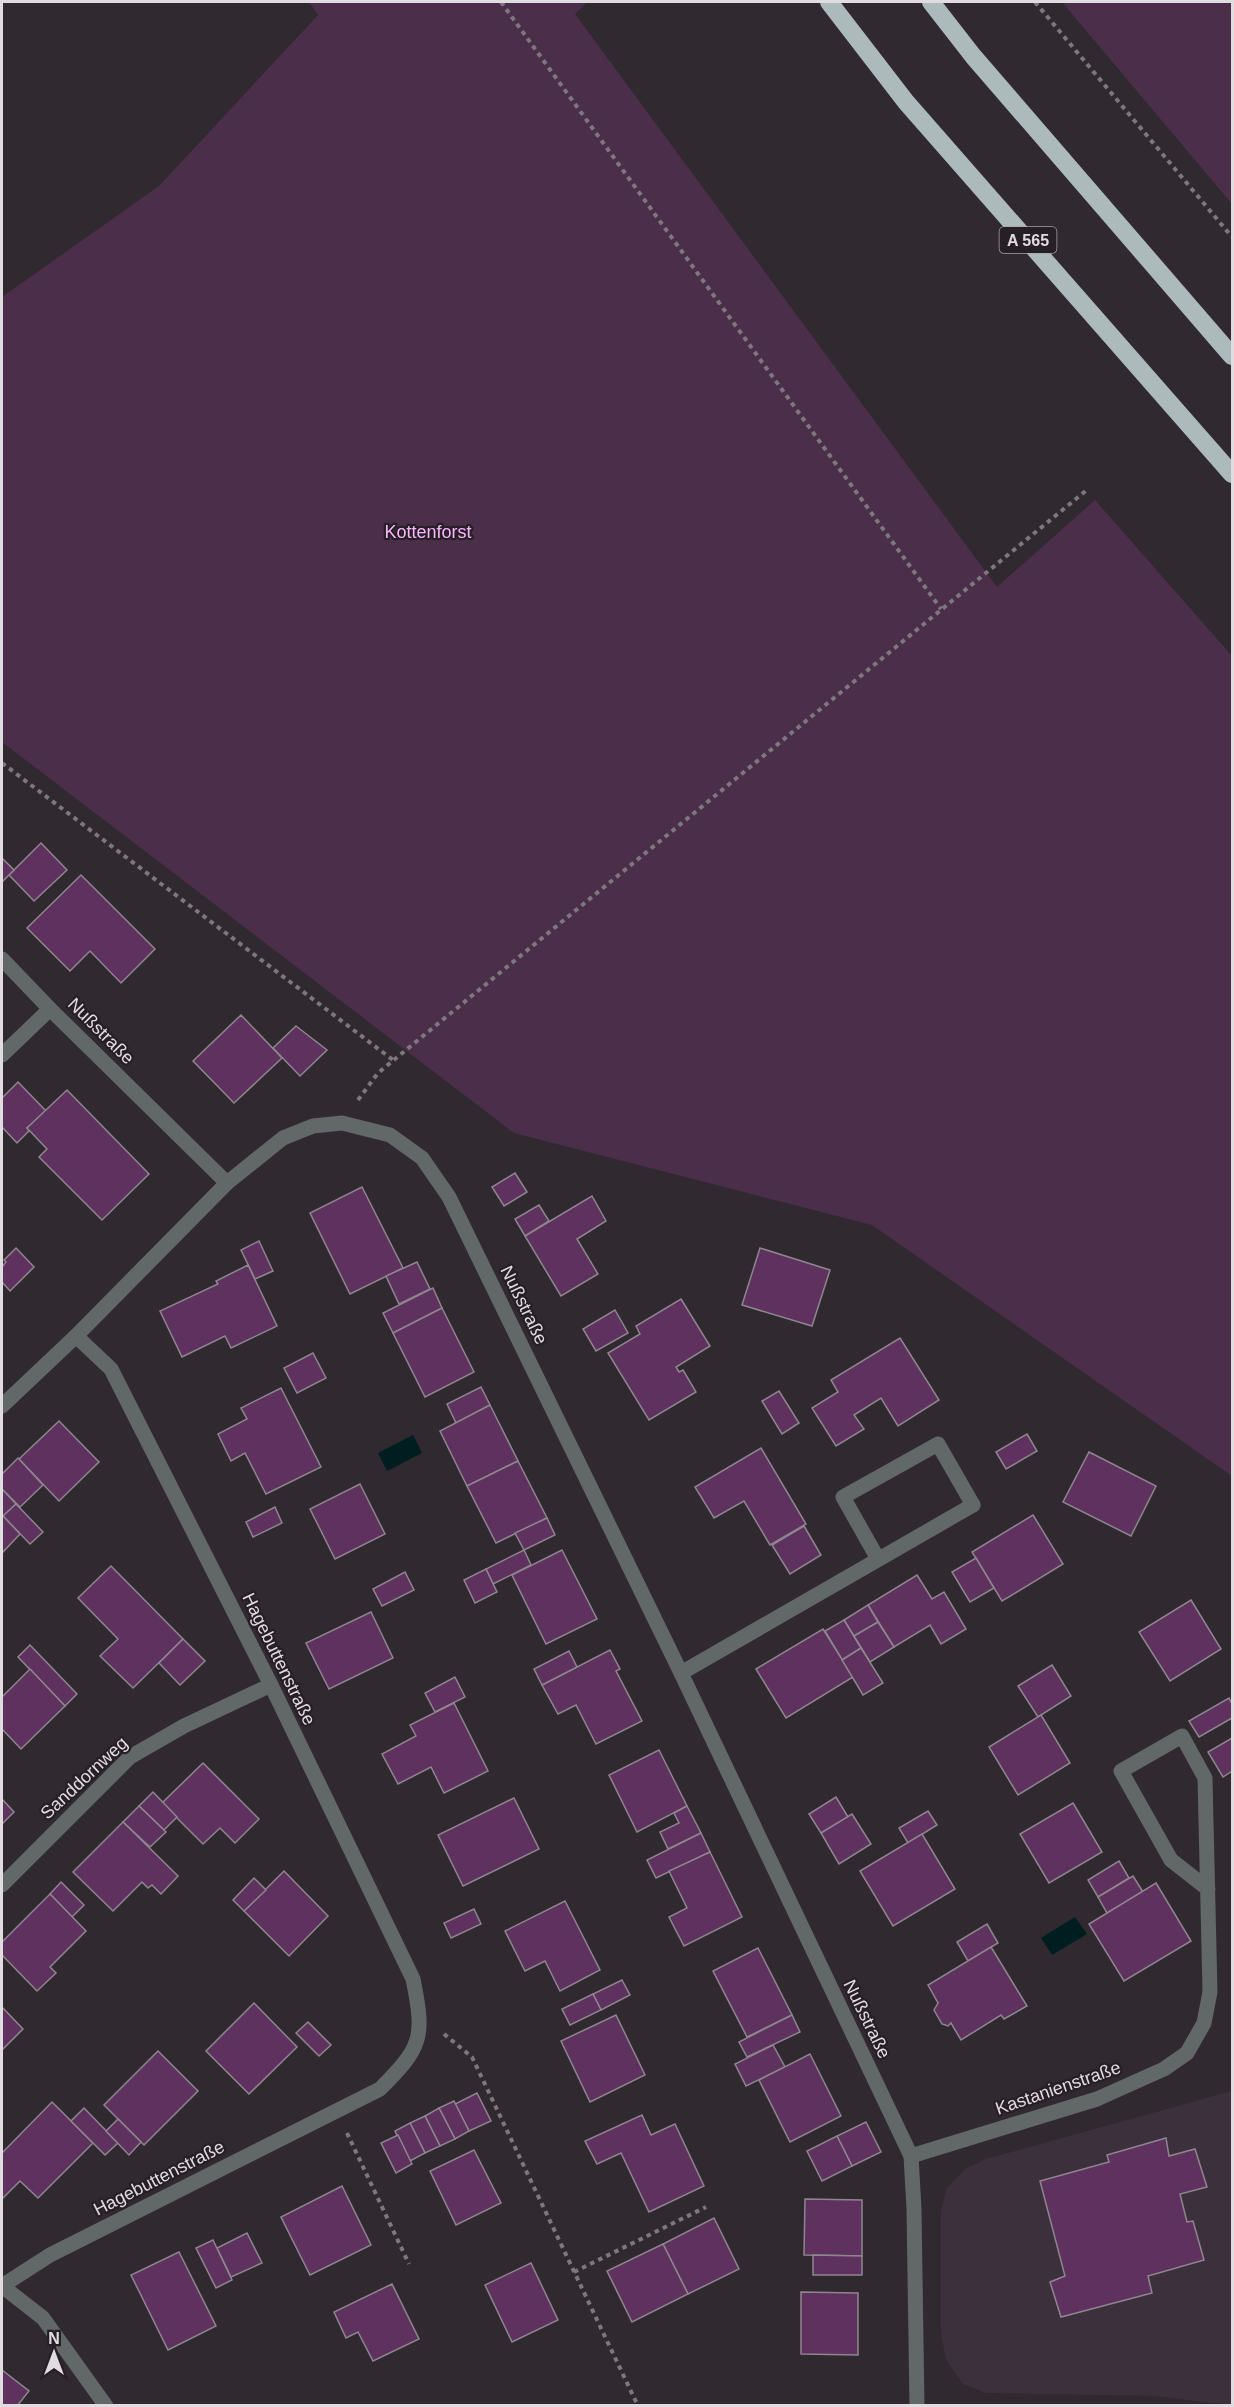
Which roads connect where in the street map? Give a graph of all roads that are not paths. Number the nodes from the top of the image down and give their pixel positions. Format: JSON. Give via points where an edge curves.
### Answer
{"nodes":[{"id":1,"x":829,"y":2,"type":"edge"},
{"id":2,"x":931,"y":2,"type":"edge"},
{"id":3,"x":1233,"y":356,"type":"edge"},
{"id":4,"x":1233,"y":474,"type":"edge"},
{"id":5,"x":2,"y":959,"type":"edge"},
{"id":6,"x":50,"y":1009,"type":"junction"},
{"id":7,"x":2,"y":1055,"type":"edge"},
{"id":8,"x":227,"y":1183,"type":"junction"},
{"id":9,"x":76,"y":1336,"type":"junction"},
{"id":10,"x":2,"y":1406,"type":"edge"},
{"id":11,"x":878,"y":1559,"type":"junction"},
{"id":12,"x":681,"y":1673,"type":"junction"},
{"id":13,"x":271,"y":1685,"type":"junction"},
{"id":14,"x":2,"y":1885,"type":"edge"},
{"id":15,"x":1208,"y":1889,"type":"junction"},
{"id":16,"x":911,"y":2156,"type":"junction"},
{"id":17,"x":2,"y":2286,"type":"edge"},
{"id":18,"x":106,"y":2406,"type":"edge"},
{"id":19,"x":917,"y":2406,"type":"edge"}],
"edges":[{"from":1,"to":4,"type":"highway","number":"A 565","via":[[906,102]]},
{"from":2,"to":3,"type":"highway","via":[[973,56]]},
{"from":5,"to":6,"type":"street","name":"Nußstraße"},
{"from":6,"to":7,"type":"street","name":"Nußstraße"},
{"from":6,"to":8,"type":"street","name":"Nußstraße"},
{"from":8,"to":9,"type":"street","name":"Nußstraße"},
{"from":8,"to":12,"type":"street","name":"Nußstraße","via":[[283,1138],[313,1126],[342,1123],[390,1135],[422,1158],[449,1197]]},
{"from":9,"to":10,"type":"street","name":"Nußstraße"},
{"from":9,"to":13,"type":"street","name":"Hagebuttenstraße","via":[[111,1368]]},
{"from":11,"to":11,"type":"street","via":[[973,1505],[938,1444],[843,1497]]},
{"from":11,"to":12,"type":"street"},
{"from":12,"to":16,"type":"street","name":"Nußstraße"},
{"from":13,"to":14,"type":"street","name":"Sanddornweg","via":[[184,1726],[130,1757]]},
{"from":13,"to":17,"type":"street","name":"Hagebuttenstraße","via":[[413,1979],[421,2015],[417,2045],[404,2066],[380,2090],[50,2255]]},
{"from":15,"to":15,"type":"street","name":"Kastanienstraße","via":[[1205,1778],[1182,1736],[1121,1771],[1172,1860]]},
{"from":15,"to":16,"type":"street","name":"Kastanienstraße","via":[[1210,1992],[1204,2023],[1187,2053],[1164,2069],[1097,2099]]},
{"from":16,"to":19,"type":"street","name":"Nußstraße"},
{"from":17,"to":18,"type":"street","via":[[43,2319]]}]}
